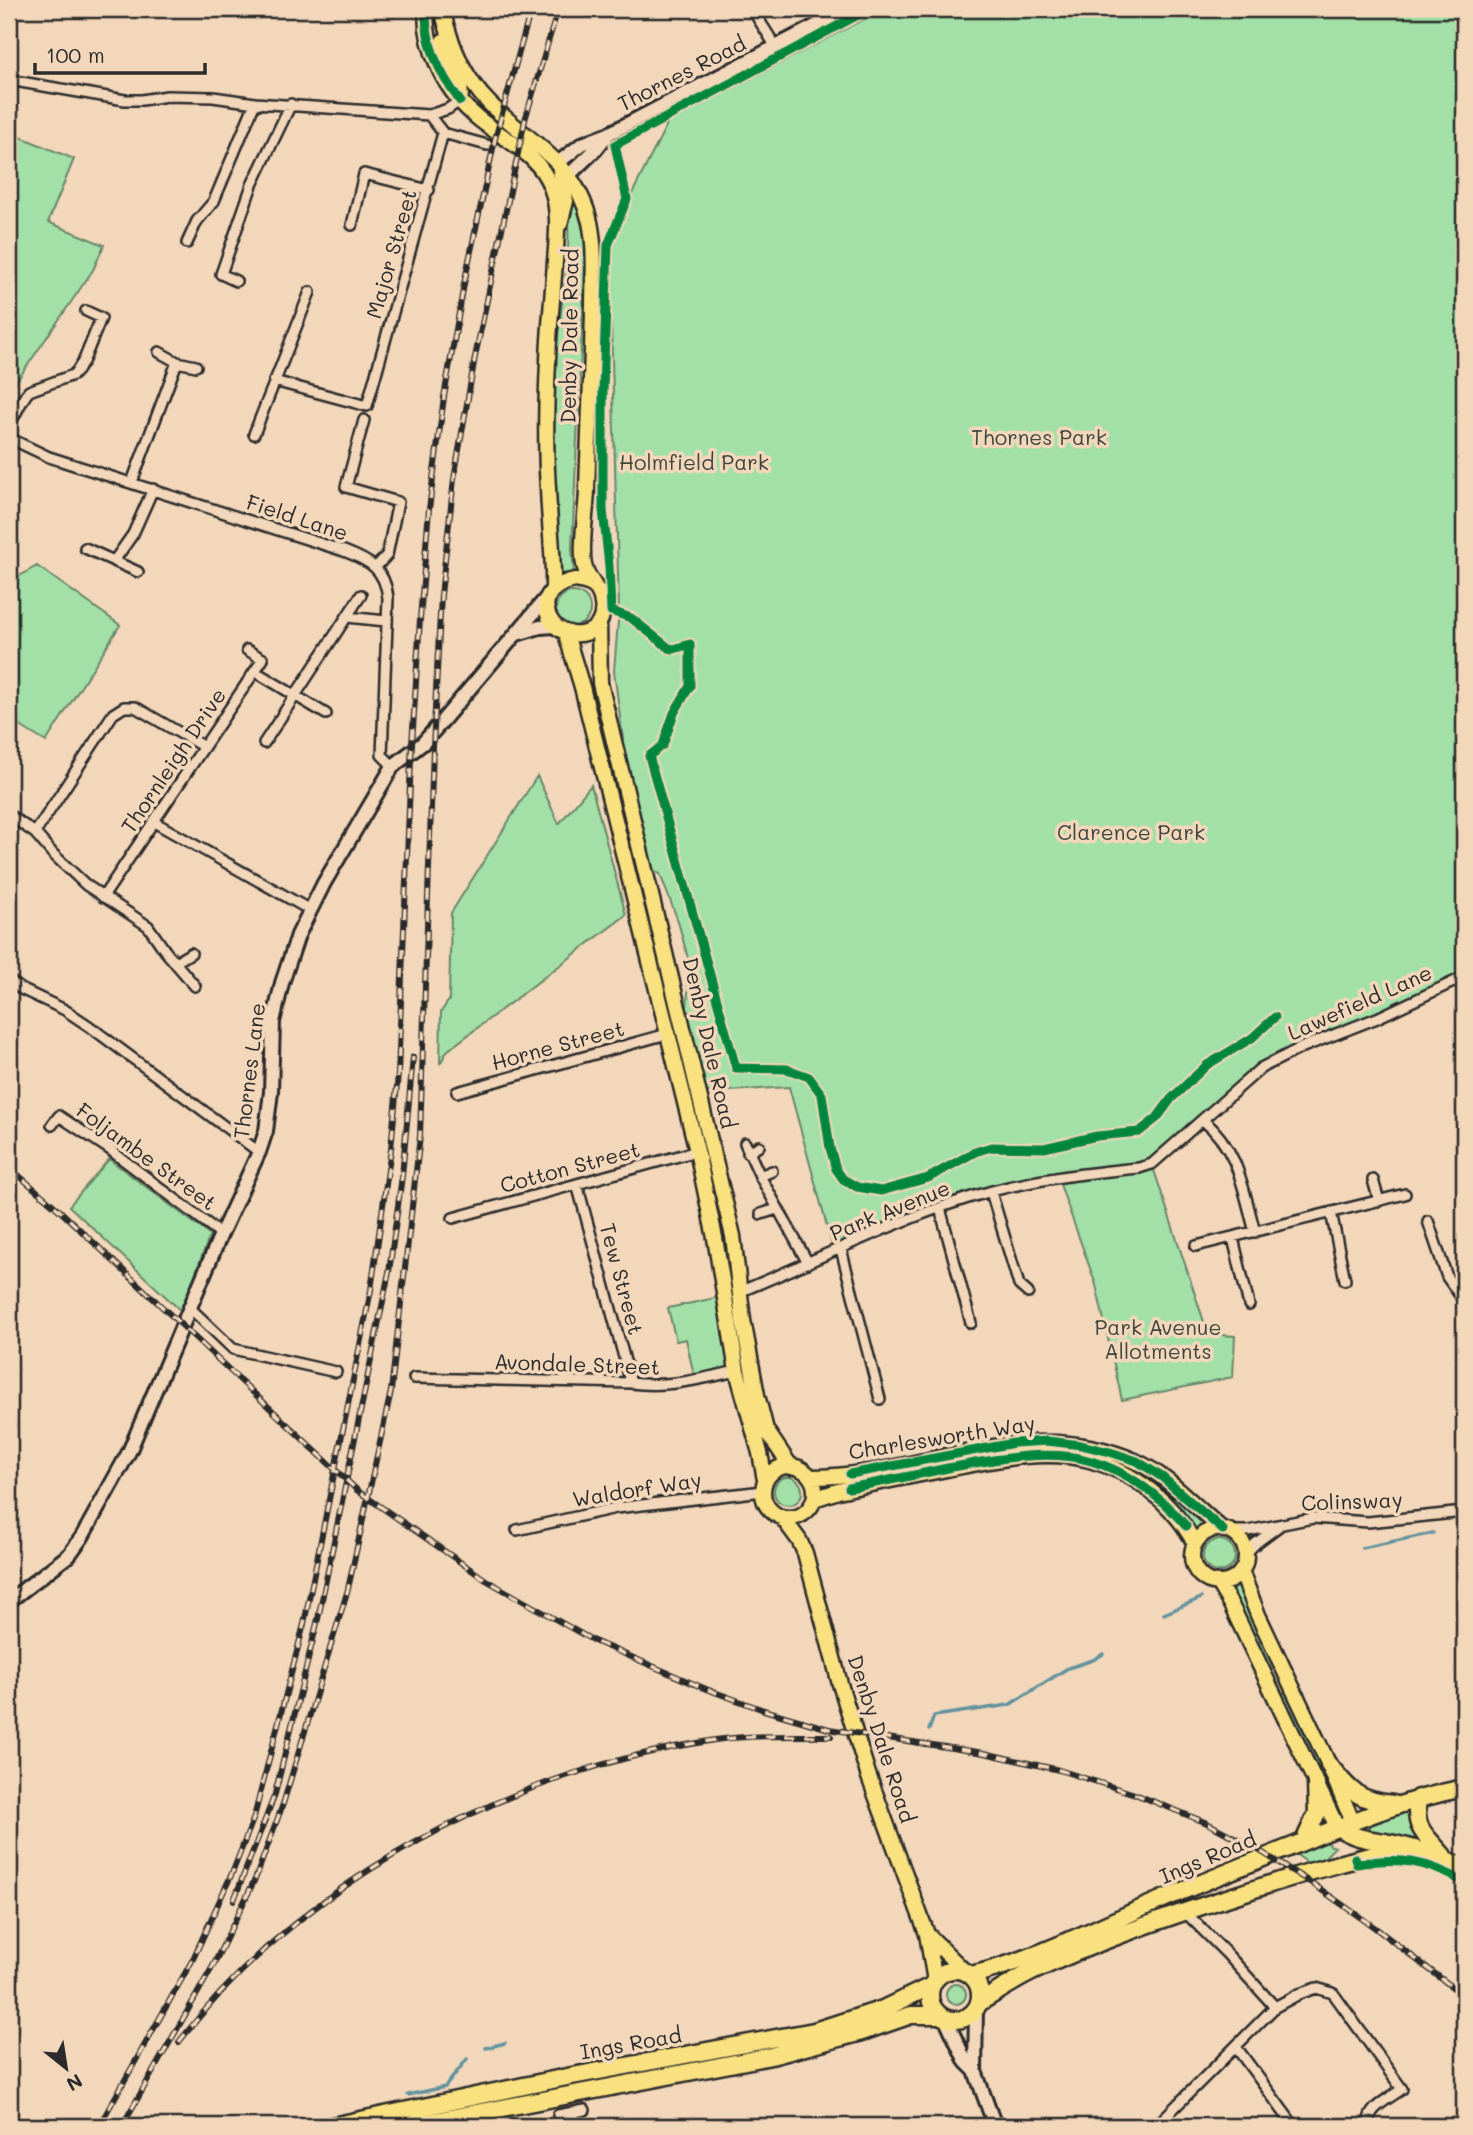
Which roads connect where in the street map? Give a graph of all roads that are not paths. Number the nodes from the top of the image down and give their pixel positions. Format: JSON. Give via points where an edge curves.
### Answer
{"nodes":[{"id":1,"x":426,"y":9,"type":"edge"},
{"id":2,"x":442,"y":9,"type":"edge"},
{"id":3,"x":752,"y":9,"type":"edge"},
{"id":4,"x":848,"y":9,"type":"edge"},
{"id":5,"x":776,"y":47,"type":"junction"},
{"id":6,"x":9,"y":80,"type":"edge"},
{"id":7,"x":475,"y":85,"type":"junction"},
{"id":8,"x":460,"y":101,"type":"junction"},
{"id":9,"x":255,"y":103,"type":"junction"},
{"id":10,"x":291,"y":104,"type":"junction"},
{"id":11,"x":429,"y":115,"type":"junction"},
{"id":12,"x":443,"y":133,"type":"junction"},
{"id":13,"x":487,"y":145,"type":"dead end"},
{"id":14,"x":558,"y":172,"type":"junction"},
{"id":15,"x":429,"y":190,"type":"junction"},
{"id":16,"x":352,"y":225,"type":"dead end"},
{"id":17,"x":187,"y":243,"type":"dead end"},
{"id":18,"x":236,"y":281,"type":"dead end"},
{"id":19,"x":310,"y":292,"type":"dead end"},
{"id":20,"x":86,"y":311,"type":"dead end"},
{"id":21,"x":159,"y":352,"type":"dead end"},
{"id":22,"x":177,"y":362,"type":"junction"},
{"id":23,"x":196,"y":366,"type":"dead end"},
{"id":24,"x":274,"y":381,"type":"junction"},
{"id":25,"x":364,"y":420,"type":"dead end"},
{"id":26,"x":9,"y":426,"type":"edge"},
{"id":27,"x":254,"y":435,"type":"dead end"},
{"id":28,"x":9,"y":438,"type":"edge"},
{"id":29,"x":132,"y":482,"type":"junction"},
{"id":30,"x":153,"y":489,"type":"junction"},
{"id":31,"x":85,"y":548,"type":"dead end"},
{"id":32,"x":114,"y":561,"type":"junction"},
{"id":33,"x":376,"y":567,"type":"junction"},
{"id":34,"x":138,"y":572,"type":"dead end"},
{"id":35,"x":595,"y":587,"type":"junction"},
{"id":36,"x":550,"y":592,"type":"junction"},
{"id":37,"x":361,"y":595,"type":"dead end"},
{"id":38,"x":347,"y":617,"type":"junction"},
{"id":39,"x":386,"y":621,"type":"junction"},
{"id":40,"x":599,"y":623,"type":"junction"},
{"id":41,"x":560,"y":630,"type":"junction"},
{"id":42,"x":517,"y":634,"type":"junction"},
{"id":43,"x":247,"y":650,"type":"dead end"},
{"id":44,"x":261,"y":675,"type":"dead end"},
{"id":45,"x":294,"y":695,"type":"junction"},
{"id":46,"x":326,"y":714,"type":"dead end"},
{"id":47,"x":264,"y":743,"type":"dead end"},
{"id":48,"x":204,"y":747,"type":"junction"},
{"id":49,"x":393,"y":766,"type":"junction"},
{"id":50,"x":9,"y":815,"type":"edge"},
{"id":51,"x":154,"y":822,"type":"junction"},
{"id":52,"x":35,"y":833,"type":"junction"},
{"id":53,"x":103,"y":897,"type":"junction"},
{"id":54,"x":310,"y":910,"type":"junction"},
{"id":55,"x":191,"y":953,"type":"dead end"},
{"id":56,"x":176,"y":962,"type":"junction"},
{"id":57,"x":1464,"y":977,"type":"edge"},
{"id":58,"x":9,"y":980,"type":"edge"},
{"id":59,"x":195,"y":986,"type":"dead end"},
{"id":60,"x":667,"y":1034,"type":"junction"},
{"id":61,"x":457,"y":1092,"type":"dead end"},
{"id":62,"x":1203,"y":1120,"type":"junction"},
{"id":63,"x":52,"y":1125,"type":"dead end"},
{"id":64,"x":745,"y":1143,"type":"dead end"},
{"id":65,"x":759,"y":1146,"type":"dead end"},
{"id":66,"x":696,"y":1151,"type":"junction"},
{"id":67,"x":259,"y":1152,"type":"junction"},
{"id":68,"x":748,"y":1153,"type":"junction"},
{"id":69,"x":772,"y":1171,"type":"dead end"},
{"id":70,"x":1058,"y":1176,"type":"joint"},
{"id":71,"x":760,"y":1177,"type":"junction"},
{"id":72,"x":1373,"y":1180,"type":"dead end"},
{"id":73,"x":577,"y":1184,"type":"junction"},
{"id":74,"x":990,"y":1192,"type":"junction"},
{"id":75,"x":1405,"y":1194,"type":"dead end"},
{"id":76,"x":1378,"y":1201,"type":"junction"},
{"id":77,"x":940,"y":1208,"type":"junction"},
{"id":78,"x":777,"y":1209,"type":"junction"},
{"id":79,"x":1331,"y":1212,"type":"junction"},
{"id":80,"x":761,"y":1214,"type":"dead end"},
{"id":81,"x":453,"y":1218,"type":"dead end"},
{"id":82,"x":1428,"y":1221,"type":"dead end"},
{"id":83,"x":1255,"y":1232,"type":"junction"},
{"id":84,"x":221,"y":1234,"type":"junction"},
{"id":85,"x":1233,"y":1238,"type":"junction"},
{"id":86,"x":1196,"y":1246,"type":"dead end"},
{"id":87,"x":841,"y":1249,"type":"junction"},
{"id":88,"x":808,"y":1263,"type":"junction"},
{"id":89,"x":1345,"y":1280,"type":"dead end"},
{"id":90,"x":739,"y":1292,"type":"junction"},
{"id":91,"x":1028,"y":1293,"type":"dead end"},
{"id":92,"x":1464,"y":1301,"type":"edge"},
{"id":93,"x":1249,"y":1305,"type":"dead end"},
{"id":94,"x":189,"y":1307,"type":"junction"},
{"id":95,"x":971,"y":1323,"type":"dead end"},
{"id":96,"x":737,"y":1371,"type":"junction"},
{"id":97,"x":336,"y":1372,"type":"dead end"},
{"id":98,"x":414,"y":1378,"type":"dead end"},
{"id":99,"x":631,"y":1383,"type":"junction"},
{"id":100,"x":880,"y":1399,"type":"dead end"},
{"id":101,"x":791,"y":1466,"type":"junction"},
{"id":102,"x":810,"y":1477,"type":"junction"},
{"id":103,"x":764,"y":1485,"type":"junction"},
{"id":104,"x":811,"y":1504,"type":"junction"},
{"id":105,"x":1464,"y":1512,"type":"edge"},
{"id":106,"x":782,"y":1517,"type":"junction"},
{"id":107,"x":1283,"y":1524,"type":"junction"},
{"id":108,"x":517,"y":1530,"type":"dead end"},
{"id":109,"x":1226,"y":1531,"type":"junction"},
{"id":110,"x":1195,"y":1544,"type":"junction"},
{"id":111,"x":805,"y":1553,"type":"junction"},
{"id":112,"x":1245,"y":1554,"type":"junction"},
{"id":113,"x":1241,"y":1571,"type":"junction"},
{"id":114,"x":1218,"y":1583,"type":"junction"},
{"id":115,"x":9,"y":1601,"type":"edge"},
{"id":116,"x":1329,"y":1765,"type":"junction"},
{"id":117,"x":1316,"y":1783,"type":"junction"},
{"id":118,"x":1464,"y":1788,"type":"edge"},
{"id":119,"x":1418,"y":1798,"type":"junction"},
{"id":120,"x":1399,"y":1804,"type":"junction"},
{"id":121,"x":1346,"y":1827,"type":"junction"},
{"id":122,"x":1304,"y":1841,"type":"junction"},
{"id":123,"x":1408,"y":1848,"type":"junction"},
{"id":124,"x":1445,"y":1858,"type":"junction"},
{"id":125,"x":1326,"y":1866,"type":"junction"},
{"id":126,"x":1464,"y":1868,"type":"edge"},
{"id":127,"x":1185,"y":1912,"type":"junction"},
{"id":128,"x":927,"y":1934,"type":"junction"},
{"id":129,"x":967,"y":1973,"type":"junction"},
{"id":130,"x":933,"y":1983,"type":"junction"},
{"id":131,"x":977,"y":2006,"type":"junction"},
{"id":132,"x":1275,"y":2007,"type":"junction"},
{"id":133,"x":942,"y":2016,"type":"junction"},
{"id":134,"x":1236,"y":2047,"type":"junction"},
{"id":135,"x":607,"y":2070,"type":"junction"},
{"id":136,"x":975,"y":2071,"type":"junction"},
{"id":137,"x":657,"y":2077,"type":"junction"},
{"id":138,"x":592,"y":2092,"type":"junction"},
{"id":139,"x":585,"y":2110,"type":"dead end"},
{"id":140,"x":573,"y":2112,"type":"junction"},
{"id":141,"x":558,"y":2115,"type":"dead end"},
{"id":142,"x":332,"y":2126,"type":"edge"},
{"id":143,"x":409,"y":2126,"type":"edge"},
{"id":144,"x":576,"y":2126,"type":"edge"},
{"id":145,"x":995,"y":2126,"type":"edge"},
{"id":146,"x":1156,"y":2126,"type":"edge"},
{"id":147,"x":1294,"y":2126,"type":"edge"},
{"id":148,"x":1369,"y":2126,"type":"edge"}],
"edges":[{"from":1,"to":8,"type":"main road","name":"Denby Dale Road","via":[[437,65]]},
{"from":2,"to":7,"type":"main road","name":"Denby Dale Road","via":[[456,53]]},
{"from":2,"to":8,"type":"main road","via":[[440,28],[460,85]]},
{"from":3,"to":5,"type":"street"},
{"from":4,"to":5,"type":"street","name":"Thornes Road"},
{"from":5,"to":14,"type":"street","name":"Thornes Road","via":[[608,134],[596,149]]},
{"from":6,"to":9,"type":"street","via":[[108,97],[213,97]]},
{"from":7,"to":8,"type":"street"},
{"from":7,"to":14,"type":"main road","name":"Denby Dale Road"},
{"from":8,"to":11,"type":"street"},
{"from":8,"to":14,"type":"main road","name":"Denby Dale Road","via":[[535,161]]},
{"from":9,"to":10,"type":"street"},
{"from":9,"to":17,"type":"street","via":[[214,201]]},
{"from":10,"to":11,"type":"street"},
{"from":10,"to":18,"type":"street","via":[[252,186],[221,274]]},
{"from":11,"to":12,"type":"street"},
{"from":12,"to":13,"type":"street"},
{"from":12,"to":15,"type":"street","name":"Major Street"},
{"from":14,"to":35,"type":"main road","name":"Denby Dale Road","via":[[580,194],[594,252],[583,555],[584,568]]},
{"from":14,"to":36,"type":"main road","name":"Denby Dale Road","via":[[566,201],[558,228],[548,361],[548,488],[554,558]]},
{"from":15,"to":16,"type":"street","via":[[364,174]]},
{"from":15,"to":24,"type":"street","name":"Major Street","via":[[367,406]]},
{"from":19,"to":24,"type":"street"},
{"from":20,"to":26,"type":"street","via":[[101,318],[81,366],[73,375],[29,391]]},
{"from":21,"to":22,"type":"street"},
{"from":22,"to":23,"type":"street"},
{"from":22,"to":29,"type":"street"},
{"from":24,"to":27,"type":"street"},
{"from":25,"to":33,"type":"street","via":[[346,487],[398,502],[387,555]]},
{"from":28,"to":29,"type":"street","name":"Field Lane","via":[[49,457]]},
{"from":29,"to":30,"type":"street","name":"Field Lane"},
{"from":30,"to":32,"type":"street","via":[[133,534]]},
{"from":30,"to":33,"type":"street","name":"Field Lane","via":[[344,551]]},
{"from":31,"to":32,"type":"street"},
{"from":32,"to":34,"type":"street"},
{"from":33,"to":39,"type":"street","via":[[387,586]]},
{"from":35,"to":36,"type":"main road","via":[[575,580]]},
{"from":35,"to":40,"type":"main road","via":[[603,611]]},
{"from":36,"to":41,"type":"main road","via":[[545,607]]},
{"from":36,"to":42,"type":"street","name":"Thornes Lane"},
{"from":37,"to":38,"type":"street"},
{"from":38,"to":39,"type":"street"},
{"from":38,"to":45,"type":"street"},
{"from":39,"to":49,"type":"street","via":[[382,755]]},
{"from":40,"to":41,"type":"main road","via":[[581,634]]},
{"from":40,"to":90,"type":"main road","name":"Denby Dale Road","via":[[600,683],[733,1236]]},
{"from":41,"to":42,"type":"street","via":[[540,627]]},
{"from":41,"to":60,"type":"main road","name":"Denby Dale Road","via":[[582,687]]},
{"from":42,"to":49,"type":"street","name":"Thornes Lane","via":[[423,743]]},
{"from":43,"to":48,"type":"street","name":"Thornleigh Drive","via":[[263,659]]},
{"from":44,"to":45,"type":"street"},
{"from":45,"to":46,"type":"street"},
{"from":45,"to":47,"type":"street"},
{"from":48,"to":51,"type":"street","name":"Thornleigh Drive"},
{"from":48,"to":52,"type":"street","via":[[135,707],[124,707],[113,714]]},
{"from":49,"to":54,"type":"street","name":"Thornes Lane"},
{"from":50,"to":52,"type":"street"},
{"from":51,"to":53,"type":"street","name":"Thornleigh Drive"},
{"from":51,"to":54,"type":"street"},
{"from":52,"to":53,"type":"street","via":[[69,870]]},
{"from":53,"to":56,"type":"street","via":[[148,926]]},
{"from":54,"to":67,"type":"street","name":"Thornes Lane","via":[[277,1003],[271,1093]]},
{"from":55,"to":56,"type":"street"},
{"from":56,"to":59,"type":"street"},
{"from":57,"to":62,"type":"street","name":"Lawefield Lane","via":[[1261,1068]]},
{"from":58,"to":67,"type":"street","via":[[89,1026]]},
{"from":60,"to":61,"type":"street","name":"Horne Street"},
{"from":60,"to":66,"type":"main road","name":"Denby Dale Road"},
{"from":62,"to":70,"type":"street","name":"Lawefield Lane","via":[[1152,1164]]},
{"from":62,"to":83,"type":"street","via":[[1234,1158]]},
{"from":63,"to":84,"type":"street","name":"Foljambe Street","via":[[59,1116]]},
{"from":64,"to":68,"type":"street"},
{"from":65,"to":68,"type":"street"},
{"from":66,"to":73,"type":"street","name":"Cotton Street"},
{"from":66,"to":96,"type":"main road","name":"Denby Dale Road"},
{"from":67,"to":84,"type":"street","name":"Thornes Lane"},
{"from":68,"to":71,"type":"street"},
{"from":69,"to":71,"type":"street"},
{"from":70,"to":74,"type":"street","name":"Park Avenue"},
{"from":71,"to":78,"type":"street"},
{"from":72,"to":76,"type":"street"},
{"from":73,"to":81,"type":"street","name":"Cotton Street"},
{"from":73,"to":99,"type":"street","name":"Tew Street"},
{"from":74,"to":77,"type":"street","name":"Park Avenue"},
{"from":74,"to":91,"type":"street","via":[[1019,1285]]},
{"from":75,"to":76,"type":"street"},
{"from":76,"to":79,"type":"street"},
{"from":77,"to":87,"type":"street","name":"Park Avenue"},
{"from":77,"to":95,"type":"street"},
{"from":78,"to":80,"type":"street"},
{"from":78,"to":88,"type":"street"},
{"from":79,"to":83,"type":"street"},
{"from":79,"to":89,"type":"street"},
{"from":82,"to":92,"type":"street","via":[[1447,1277]]},
{"from":83,"to":85,"type":"street"},
{"from":84,"to":94,"type":"street","name":"Thornes Lane"},
{"from":85,"to":86,"type":"street"},
{"from":85,"to":93,"type":"street"},
{"from":87,"to":88,"type":"street","name":"Park Avenue"},
{"from":87,"to":100,"type":"street"},
{"from":88,"to":90,"type":"street","name":"Park Avenue"},
{"from":90,"to":101,"type":"main road","name":"Denby Dale Road","via":[[766,1430]]},
{"from":94,"to":97,"type":"street","via":[[233,1349]]},
{"from":94,"to":115,"type":"street","name":"Thornes Lane","via":[[129,1452],[82,1537],[69,1555]]},
{"from":96,"to":99,"type":"street","name":"Avondale Street","via":[[672,1385]]},
{"from":96,"to":103,"type":"main road","name":"Denby Dale Road"},
{"from":98,"to":99,"type":"street","name":"Avondale Street"},
{"from":101,"to":102,"type":"main road"},
{"from":101,"to":103,"type":"main road","via":[[777,1469]]},
{"from":102,"to":104,"type":"main road","via":[[815,1492]]},
{"from":102,"to":109,"type":"main road","name":"Charlesworth Way","via":[[850,1474],[1014,1443],[1081,1445],[1137,1461]]},
{"from":103,"to":106,"type":"main road","via":[[768,1507]]},
{"from":103,"to":108,"type":"street","name":"Waldorf Way","via":[[616,1508]]},
{"from":104,"to":106,"type":"main road","via":[[796,1517]]},
{"from":104,"to":110,"type":"main road","name":"Charlesworth Way","via":[[838,1491],[995,1459],[1069,1457],[1091,1461],[1149,1489]]},
{"from":104,"to":111,"type":"main road","name":"Denby Dale Road"},
{"from":105,"to":107,"type":"street","name":"Colinsway","via":[[1368,1522],[1313,1518]]},
{"from":106,"to":111,"type":"main road","name":"Denby Dale Road"},
{"from":107,"to":109,"type":"street","name":"Colinsway"},
{"from":107,"to":112,"type":"street","name":"Colinsway"},
{"from":109,"to":110,"type":"main road","via":[[1207,1532]]},
{"from":109,"to":112,"type":"main road","via":[[1239,1538]]},
{"from":110,"to":114,"type":"main road","via":[[1195,1569]]},
{"from":111,"to":128,"type":"main road","name":"Denby Dale Road","via":[[868,1774]]},
{"from":112,"to":113,"type":"main road"},
{"from":113,"to":114,"type":"main road"},
{"from":113,"to":116,"type":"main road"},
{"from":114,"to":117,"type":"main road"},
{"from":116,"to":120,"type":"highway","via":[[1360,1798]]},
{"from":116,"to":121,"type":"main road"},
{"from":117,"to":121,"type":"main road"},
{"from":117,"to":122,"type":"highway","via":[[1317,1813]]},
{"from":118,"to":119,"type":"highway","name":"Ings Road"},
{"from":119,"to":120,"type":"highway","name":"Ings Road"},
{"from":119,"to":124,"type":"highway","via":[[1417,1825]]},
{"from":120,"to":121,"type":"highway","name":"Ings Road"},
{"from":121,"to":122,"type":"highway","name":"Ings Road"},
{"from":121,"to":123,"type":"highway","via":[[1360,1839]]},
{"from":121,"to":125,"type":"highway"},
{"from":122,"to":129,"type":"highway","name":"Ings Road","via":[[1037,1955]]},
{"from":123,"to":124,"type":"highway"},
{"from":123,"to":125,"type":"highway","name":"Ings Road"},
{"from":124,"to":126,"type":"highway"},
{"from":125,"to":127,"type":"highway","name":"Ings Road"},
{"from":127,"to":131,"type":"highway","name":"Ings Road","via":[[1033,1971]]},
{"from":127,"to":132,"type":"street"},
{"from":128,"to":129,"type":"main road","name":"Denby Dale Road"},
{"from":128,"to":130,"type":"main road","name":"Denby Dale Road"},
{"from":129,"to":130,"type":"highway","via":[[951,1970]]},
{"from":129,"to":131,"type":"highway","via":[[979,1988]]},
{"from":130,"to":133,"type":"highway","via":[[931,2002]]},
{"from":130,"to":135,"type":"highway","name":"Ings Road","via":[[883,2009],[814,2031]]},
{"from":131,"to":133,"type":"highway","via":[[958,2020]]},
{"from":131,"to":136,"type":"street"},
{"from":132,"to":134,"type":"street"},
{"from":132,"to":148,"type":"street","via":[[1316,1988],[1333,1993],[1402,2089],[1375,2108]]},
{"from":133,"to":136,"type":"street"},
{"from":133,"to":137,"type":"highway","name":"Ings Road","via":[[911,2015],[800,2049]]},
{"from":134,"to":146,"type":"street"},
{"from":134,"to":147,"type":"street"},
{"from":135,"to":137,"type":"highway","via":[[621,2078]]},
{"from":135,"to":138,"type":"highway"},
{"from":135,"to":142,"type":"highway","name":"Ings Road"},
{"from":136,"to":145,"type":"street"},
{"from":137,"to":138,"type":"highway","name":"Ings Road"},
{"from":138,"to":143,"type":"highway","name":"Ings Road"},
{"from":139,"to":140,"type":"street"},
{"from":140,"to":141,"type":"street"},
{"from":140,"to":144,"type":"street"}]}
